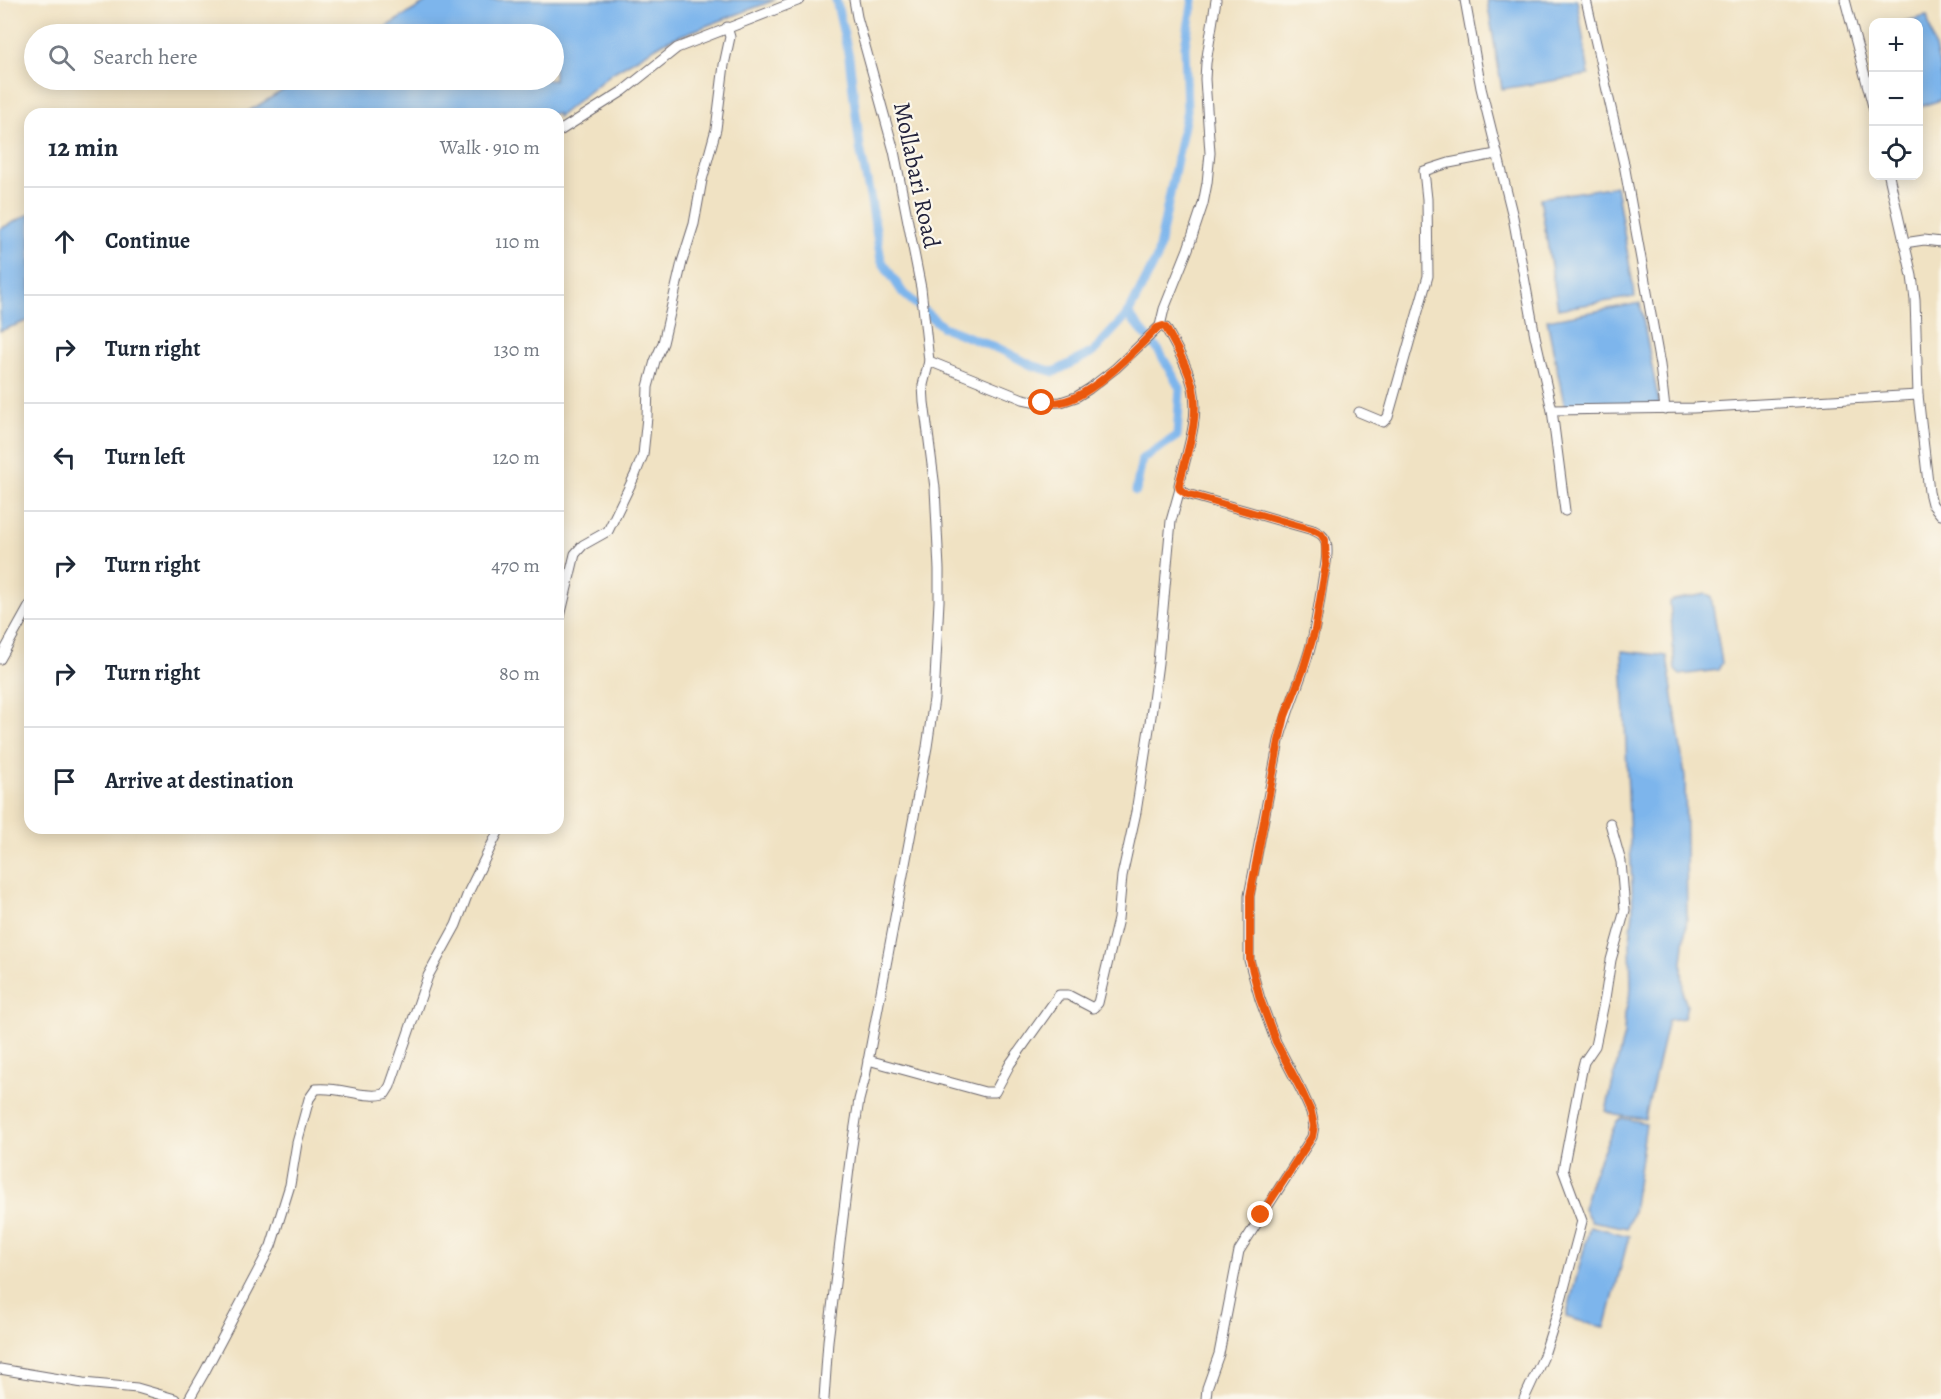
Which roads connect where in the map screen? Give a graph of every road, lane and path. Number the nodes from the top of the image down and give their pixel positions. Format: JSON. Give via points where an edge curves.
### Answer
{"nodes":[{"id":1,"x":800,"y":0,"type":"edge"},
{"id":2,"x":854,"y":0,"type":"edge"},
{"id":3,"x":1216,"y":0,"type":"edge"},
{"id":4,"x":1465,"y":0,"type":"edge"},
{"id":5,"x":1586,"y":0,"type":"edge"},
{"id":6,"x":1845,"y":0,"type":"edge"},
{"id":7,"x":728,"y":27,"type":"junction"},
{"id":8,"x":1869,"y":91,"type":"edge"},
{"id":9,"x":564,"y":128,"type":"edge"},
{"id":10,"x":1496,"y":154,"type":"junction"},
{"id":11,"x":1890,"y":180,"type":"edge"},
{"id":12,"x":1941,"y":242,"type":"edge"},
{"id":13,"x":1904,"y":243,"type":"junction"},
{"id":14,"x":1158,"y":327,"type":"junction"},
{"id":15,"x":929,"y":361,"type":"junction"},
{"id":16,"x":1918,"y":395,"type":"junction"},
{"id":17,"x":1665,"y":409,"type":"junction"},
{"id":18,"x":1552,"y":410,"type":"junction"},
{"id":19,"x":1359,"y":412,"type":"dead end"},
{"id":20,"x":1180,"y":489,"type":"junction"},
{"id":21,"x":1565,"y":511,"type":"dead end"},
{"id":22,"x":1941,"y":515,"type":"edge"},
{"id":23,"x":564,"y":600,"type":"edge"},
{"id":24,"x":24,"y":616,"type":"edge"},
{"id":25,"x":0,"y":659,"type":"edge"},
{"id":26,"x":1610,"y":823,"type":"dead end"},
{"id":27,"x":497,"y":834,"type":"edge"},
{"id":28,"x":868,"y":1060,"type":"junction"},
{"id":29,"x":0,"y":1369,"type":"edge"},
{"id":30,"x":175,"y":1399,"type":"edge"},
{"id":31,"x":189,"y":1399,"type":"edge"},
{"id":32,"x":824,"y":1399,"type":"edge"},
{"id":33,"x":1206,"y":1399,"type":"edge"},
{"id":34,"x":1524,"y":1399,"type":"edge"}],
"edges":[{"from":1,"to":7,"type":"street"},
{"from":2,"to":15,"type":"street","name":"Mollabari Road","via":[[894,151],[923,302]]},
{"from":3,"to":14,"type":"street","via":[[1205,79],[1210,153],[1207,183],[1188,249]]},
{"from":4,"to":10,"type":"street"},
{"from":5,"to":17,"type":"street","via":[[1624,164]]},
{"from":6,"to":8,"type":"street"},
{"from":7,"to":9,"type":"street","via":[[677,48],[623,91]]},
{"from":7,"to":23,"type":"street","via":[[730,37],[716,129],[663,343],[648,387],[643,455],[608,531],[575,554]]},
{"from":10,"to":18,"type":"street","via":[[1513,217]]},
{"from":10,"to":19,"type":"street","via":[[1424,171],[1428,276],[1388,417],[1383,422]]},
{"from":11,"to":13,"type":"street"},
{"from":12,"to":13,"type":"street"},
{"from":13,"to":16,"type":"street","via":[[1915,299]]},
{"from":14,"to":15,"type":"street","via":[[1089,389],[1061,402],[1023,399]]},
{"from":14,"to":20,"type":"street","via":[[1166,328],[1193,388],[1195,410]]},
{"from":15,"to":28,"type":"street","name":"Mollabari Road","via":[[923,385],[935,488],[939,569],[934,699]]},
{"from":16,"to":17,"type":"street"},
{"from":16,"to":22,"type":"street","via":[[1929,492]]},
{"from":17,"to":18,"type":"street"},
{"from":18,"to":21,"type":"street"},
{"from":20,"to":28,"type":"street","via":[[1171,522],[1158,663],[1136,812],[1122,876],[1118,919],[1098,1004],[1093,1008],[1068,994],[1055,998],[995,1092]]},
{"from":20,"to":33,"type":"street","via":[[1313,530],[1321,534],[1327,547],[1315,630],[1285,716],[1250,896],[1248,934],[1251,972],[1260,999],[1314,1126],[1312,1137],[1239,1251]]},
{"from":24,"to":25,"type":"street"},
{"from":26,"to":34,"type":"street","via":[[1620,862],[1625,910],[1594,1046],[1582,1070],[1563,1170],[1582,1221],[1543,1358]]},
{"from":27,"to":31,"type":"street","via":[[428,976],[385,1094],[328,1088],[316,1089],[309,1099],[290,1185],[271,1246]]},
{"from":28,"to":32,"type":"street","name":"Mollabari Road","via":[[850,1152]]},
{"from":29,"to":30,"type":"street","via":[[137,1388]]}]}
